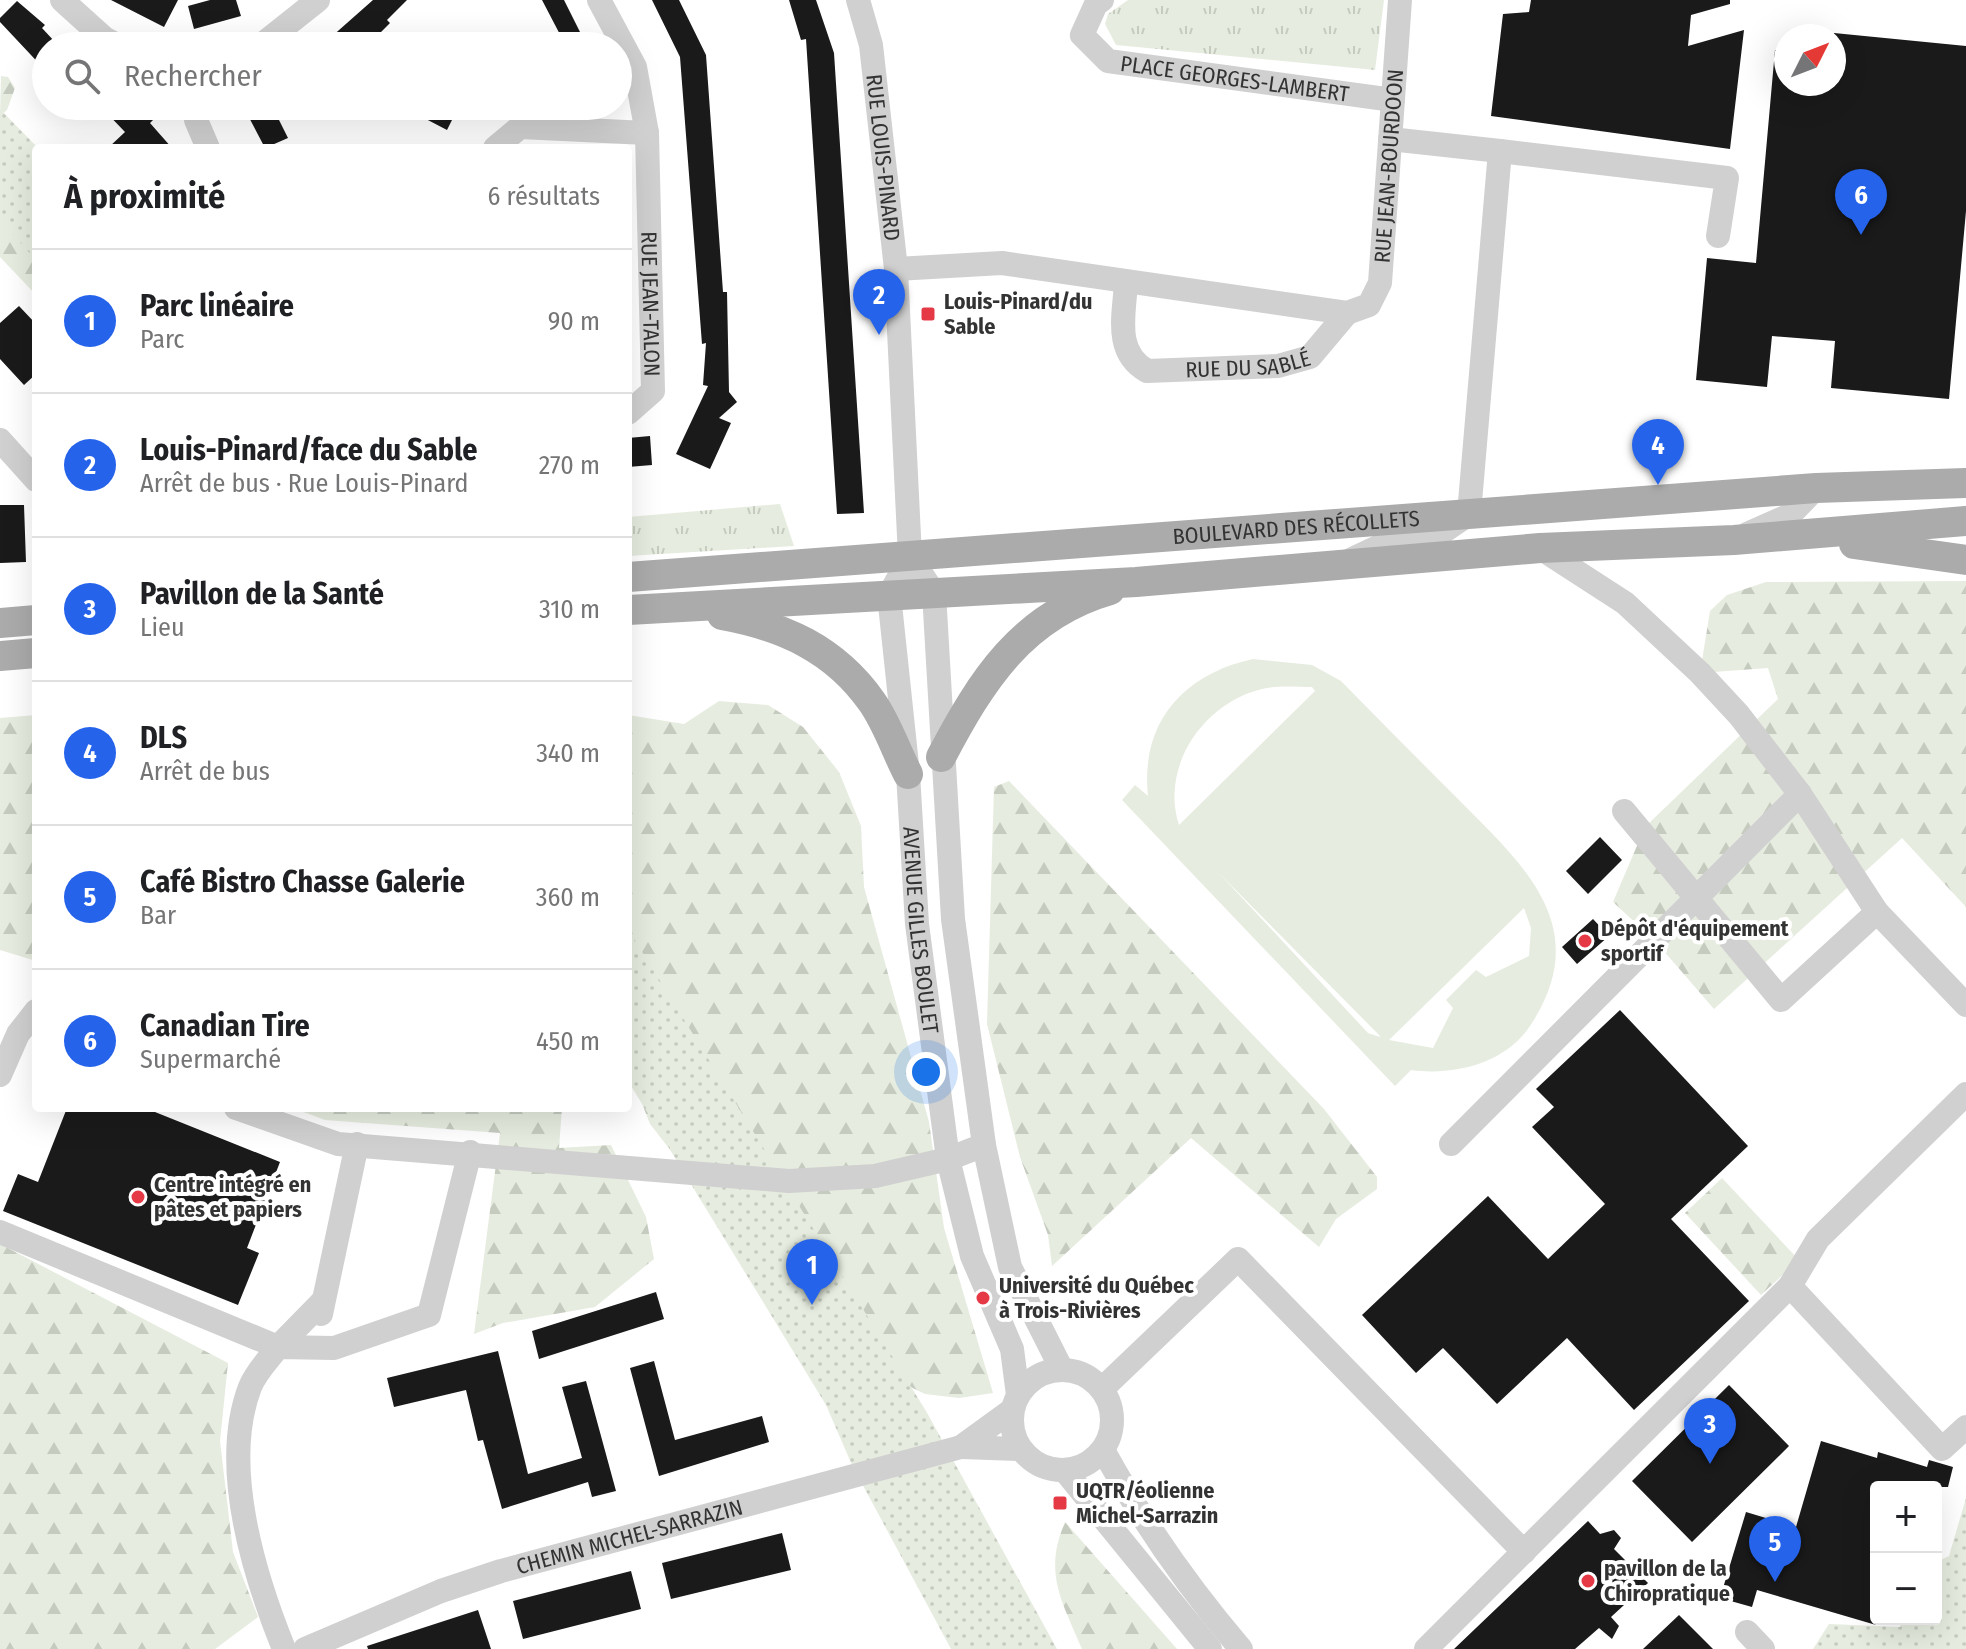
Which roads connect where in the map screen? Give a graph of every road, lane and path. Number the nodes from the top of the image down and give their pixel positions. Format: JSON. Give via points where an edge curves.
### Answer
{"nodes":[{"id":1,"x":62,"y":0,"type":"edge"},
{"id":2,"x":318,"y":0,"type":"edge"},
{"id":3,"x":599,"y":0,"type":"edge"},
{"id":4,"x":858,"y":0,"type":"edge"},
{"id":5,"x":1102,"y":0,"type":"edge"},
{"id":6,"x":1400,"y":0,"type":"edge"},
{"id":7,"x":97,"y":32,"type":"edge"},
{"id":8,"x":278,"y":32,"type":"edge"},
{"id":9,"x":616,"y":32,"type":"edge"},
{"id":10,"x":632,"y":61,"type":"edge"},
{"id":11,"x":1393,"y":100,"type":"junction"},
{"id":12,"x":196,"y":120,"type":"edge"},
{"id":13,"x":647,"y":133,"type":"junction"},
{"id":14,"x":1390,"y":139,"type":"junction"},
{"id":15,"x":206,"y":144,"type":"edge"},
{"id":16,"x":500,"y":144,"type":"edge"},
{"id":17,"x":1500,"y":151,"type":"junction"},
{"id":18,"x":638,"y":185,"type":"edge"},
{"id":19,"x":1718,"y":236,"type":"dead end"},
{"id":20,"x":896,"y":269,"type":"junction"},
{"id":21,"x":1126,"y":283,"type":"junction"},
{"id":22,"x":1347,"y":313,"type":"junction"},
{"id":23,"x":632,"y":409,"type":"edge"},
{"id":24,"x":0,"y":440,"type":"edge"},
{"id":25,"x":32,"y":476,"type":"edge"},
{"id":26,"x":1966,"y":480,"type":"edge"},
{"id":27,"x":1816,"y":488,"type":"junction"},
{"id":28,"x":1469,"y":514,"type":"junction"},
{"id":29,"x":1966,"y":521,"type":"edge"},
{"id":30,"x":1772,"y":537,"type":"junction"},
{"id":31,"x":1734,"y":540,"type":"junction"},
{"id":32,"x":1540,"y":548,"type":"junction"},
{"id":33,"x":910,"y":557,"type":"junction"},
{"id":34,"x":1966,"y":560,"type":"edge"},
{"id":35,"x":1339,"y":565,"type":"junction"},
{"id":36,"x":632,"y":577,"type":"edge"},
{"id":37,"x":1136,"y":582,"type":"junction"},
{"id":38,"x":934,"y":593,"type":"junction"},
{"id":39,"x":889,"y":595,"type":"junction"},
{"id":40,"x":676,"y":607,"type":"junction"},
{"id":41,"x":632,"y":610,"type":"edge"},
{"id":42,"x":32,"y":620,"type":"edge"},
{"id":43,"x":0,"y":623,"type":"edge"},
{"id":44,"x":32,"y":653,"type":"edge"},
{"id":45,"x":0,"y":656,"type":"edge"},
{"id":46,"x":941,"y":757,"type":"junction"},
{"id":47,"x":908,"y":774,"type":"junction"},
{"id":48,"x":1800,"y":794,"type":"junction"},
{"id":49,"x":1624,"y":811,"type":"dead end"},
{"id":50,"x":1696,"y":897,"type":"junction"},
{"id":51,"x":1877,"y":912,"type":"junction"},
{"id":52,"x":953,"y":919,"type":"junction"},
{"id":53,"x":917,"y":924,"type":"junction"},
{"id":54,"x":1966,"y":1005,"type":"edge"},
{"id":55,"x":32,"y":1016,"type":"edge"},
{"id":56,"x":0,"y":1075,"type":"edge"},
{"id":57,"x":1966,"y":1094,"type":"edge"},
{"id":58,"x":247,"y":1112,"type":"edge"},
{"id":59,"x":357,"y":1144,"type":"junction"},
{"id":60,"x":1451,"y":1144,"type":"dead end"},
{"id":61,"x":984,"y":1145,"type":"junction"},
{"id":62,"x":470,"y":1152,"type":"junction"},
{"id":63,"x":948,"y":1159,"type":"junction"},
{"id":64,"x":0,"y":1232,"type":"edge"},
{"id":65,"x":1790,"y":1286,"type":"junction"},
{"id":66,"x":323,"y":1301,"type":"junction"},
{"id":67,"x":278,"y":1347,"type":"junction"},
{"id":68,"x":314,"y":1347,"type":"junction"},
{"id":69,"x":1062,"y":1370,"type":"junction"},
{"id":70,"x":1102,"y":1389,"type":"junction"},
{"id":71,"x":1015,"y":1402,"type":"junction"},
{"id":72,"x":1966,"y":1427,"type":"edge"},
{"id":73,"x":961,"y":1447,"type":"junction"},
{"id":74,"x":1020,"y":1449,"type":"junction"},
{"id":75,"x":1103,"y":1450,"type":"junction"},
{"id":76,"x":1065,"y":1471,"type":"junction"},
{"id":77,"x":1524,"y":1552,"type":"junction"},
{"id":78,"x":284,"y":1649,"type":"edge"},
{"id":79,"x":305,"y":1649,"type":"edge"},
{"id":80,"x":1210,"y":1649,"type":"edge"},
{"id":81,"x":1241,"y":1649,"type":"edge"},
{"id":82,"x":1426,"y":1649,"type":"edge"}],
"edges":[{"from":1,"to":7,"type":"street"},
{"from":2,"to":8,"type":"street"},
{"from":3,"to":9,"type":"street","name":"RUE JEAN-TALON"},
{"from":4,"to":20,"type":"street","name":"RUE LOUIS-PINARD","via":[[871,45]]},
{"from":5,"to":11,"type":"street","name":"PLACE GEORGES-LAMBERT","via":[[1082,35],[1108,61]]},
{"from":6,"to":11,"type":"street","name":"RUE JEAN-BOURDOON"},
{"from":10,"to":13,"type":"street","name":"RUE JEAN-TALON"},
{"from":11,"to":14,"type":"street","name":"RUE JEAN-BOURDOON"},
{"from":12,"to":15,"type":"street"},
{"from":13,"to":16,"type":"street","via":[[520,127]]},
{"from":13,"to":18,"type":"street","name":"RUE JEAN-TALON"},
{"from":14,"to":17,"type":"street"},
{"from":14,"to":22,"type":"street","name":"RUE JEAN-BOURDOON","via":[[1380,283],[1369,305]]},
{"from":17,"to":19,"type":"street","via":[[1727,178]]},
{"from":17,"to":28,"type":"street"},
{"from":18,"to":23,"type":"street","name":"RUE JEAN-TALON","via":[[653,391]]},
{"from":20,"to":21,"type":"street","name":"RUE DU SABLÉ","via":[[1002,263]]},
{"from":20,"to":33,"type":"street","name":"RUE LOUIS-PINARD"},
{"from":21,"to":22,"type":"street","name":"RUE DU SABLÉ"},
{"from":21,"to":22,"type":"street","name":"RUE DU SABLÉ","via":[[1123,347],[1132,363],[1147,371],[1278,366],[1310,357]]},
{"from":24,"to":25,"type":"street"},
{"from":26,"to":27,"type":"main road","name":"BOULEVARD DES RÉCOLLETS","via":[[1931,486]]},
{"from":27,"to":28,"type":"main road","name":"BOULEVARD DES RÉCOLLETS"},
{"from":27,"to":31,"type":"street","via":[[1790,515]]},
{"from":28,"to":33,"type":"main road","name":"BOULEVARD DES RÉCOLLETS"},
{"from":28,"to":35,"type":"street","via":[[1444,531],[1384,544]]},
{"from":29,"to":30,"type":"main road","name":"BOULEVARD DES RÉCOLLETS"},
{"from":30,"to":31,"type":"main road","name":"BOULEVARD DES RÉCOLLETS"},
{"from":30,"to":34,"type":"main road"},
{"from":31,"to":32,"type":"main road","name":"BOULEVARD DES RÉCOLLETS"},
{"from":32,"to":35,"type":"main road","name":"BOULEVARD DES RÉCOLLETS"},
{"from":32,"to":48,"type":"street","via":[[1625,603],[1700,673]]},
{"from":33,"to":36,"type":"main road","name":"BOULEVARD DES RÉCOLLETS"},
{"from":33,"to":38,"type":"street"},
{"from":33,"to":39,"type":"street"},
{"from":35,"to":37,"type":"main road","name":"BOULEVARD DES RÉCOLLETS"},
{"from":37,"to":38,"type":"main road","name":"BOULEVARD DES RÉCOLLETS"},
{"from":37,"to":46,"type":"main road","via":[[1101,592],[1026,635],[975,692]]},
{"from":38,"to":39,"type":"main road","name":"BOULEVARD DES RÉCOLLETS"},
{"from":38,"to":46,"type":"street","name":"AVENUE GILLES BOULET"},
{"from":39,"to":40,"type":"main road","name":"BOULEVARD DES RÉCOLLETS"},
{"from":39,"to":47,"type":"street","name":"AVENUE GILLES BOULET"},
{"from":40,"to":41,"type":"main road","name":"BOULEVARD DES RÉCOLLETS"},
{"from":40,"to":47,"type":"main road","via":[[785,629],[827,653],[872,702]]},
{"from":42,"to":43,"type":"main road"},
{"from":44,"to":45,"type":"main road"},
{"from":46,"to":52,"type":"street","name":"AVENUE GILLES BOULET"},
{"from":47,"to":53,"type":"street","name":"AVENUE GILLES BOULET"},
{"from":48,"to":50,"type":"street"},
{"from":48,"to":51,"type":"street"},
{"from":49,"to":50,"type":"street"},
{"from":50,"to":51,"type":"street","via":[[1781,1000]]},
{"from":50,"to":60,"type":"street"},
{"from":51,"to":54,"type":"street"},
{"from":52,"to":53,"type":"street"},
{"from":52,"to":61,"type":"street","name":"AVENUE GILLES BOULET"},
{"from":53,"to":63,"type":"street","name":"AVENUE GILLES BOULET"},
{"from":55,"to":56,"type":"street"},
{"from":57,"to":65,"type":"street","via":[[1818,1239]]},
{"from":58,"to":59,"type":"street","via":[[338,1144]]},
{"from":59,"to":62,"type":"street"},
{"from":59,"to":66,"type":"street"},
{"from":61,"to":63,"type":"street"},
{"from":61,"to":69,"type":"street","name":"AVENUE GILLES BOULET","via":[[1010,1267]]},
{"from":62,"to":63,"type":"street","via":[[789,1181],[875,1176]]},
{"from":62,"to":68,"type":"street","via":[[429,1315],[334,1348]]},
{"from":63,"to":71,"type":"street","name":"AVENUE GILLES BOULET","via":[[972,1256],[1012,1349]]},
{"from":64,"to":67,"type":"street"},
{"from":65,"to":72,"type":"street","via":[[1942,1449]]},
{"from":65,"to":77,"type":"street"},
{"from":66,"to":67,"type":"street"},
{"from":66,"to":68,"type":"street"},
{"from":67,"to":68,"type":"street"},
{"from":67,"to":78,"type":"street","via":[[251,1383],[239,1447],[246,1533],[260,1589]]},
{"from":69,"to":70,"type":"street","via":[[1091,1379]]},
{"from":69,"to":71,"type":"street","via":[[1037,1376]]},
{"from":70,"to":75,"type":"street","via":[[1112,1419]]},
{"from":70,"to":77,"type":"street","via":[[1238,1259]]},
{"from":71,"to":73,"type":"street","name":"CHEMIN MICHEL-SARRAZIN"},
{"from":71,"to":74,"type":"street","name":"AVENUE GILLES BOULET","via":[[1011,1425]]},
{"from":73,"to":74,"type":"street","name":"CHEMIN MICHEL-SARRAZIN"},
{"from":73,"to":79,"type":"street","name":"CHEMIN MICHEL-SARRAZIN","via":[[501,1571]]},
{"from":74,"to":76,"type":"street","via":[[1035,1463]]},
{"from":75,"to":76,"type":"street","via":[[1079,1468]]},
{"from":75,"to":81,"type":"street","via":[[1137,1512]]},
{"from":76,"to":80,"type":"street"},
{"from":77,"to":82,"type":"street"}]}
